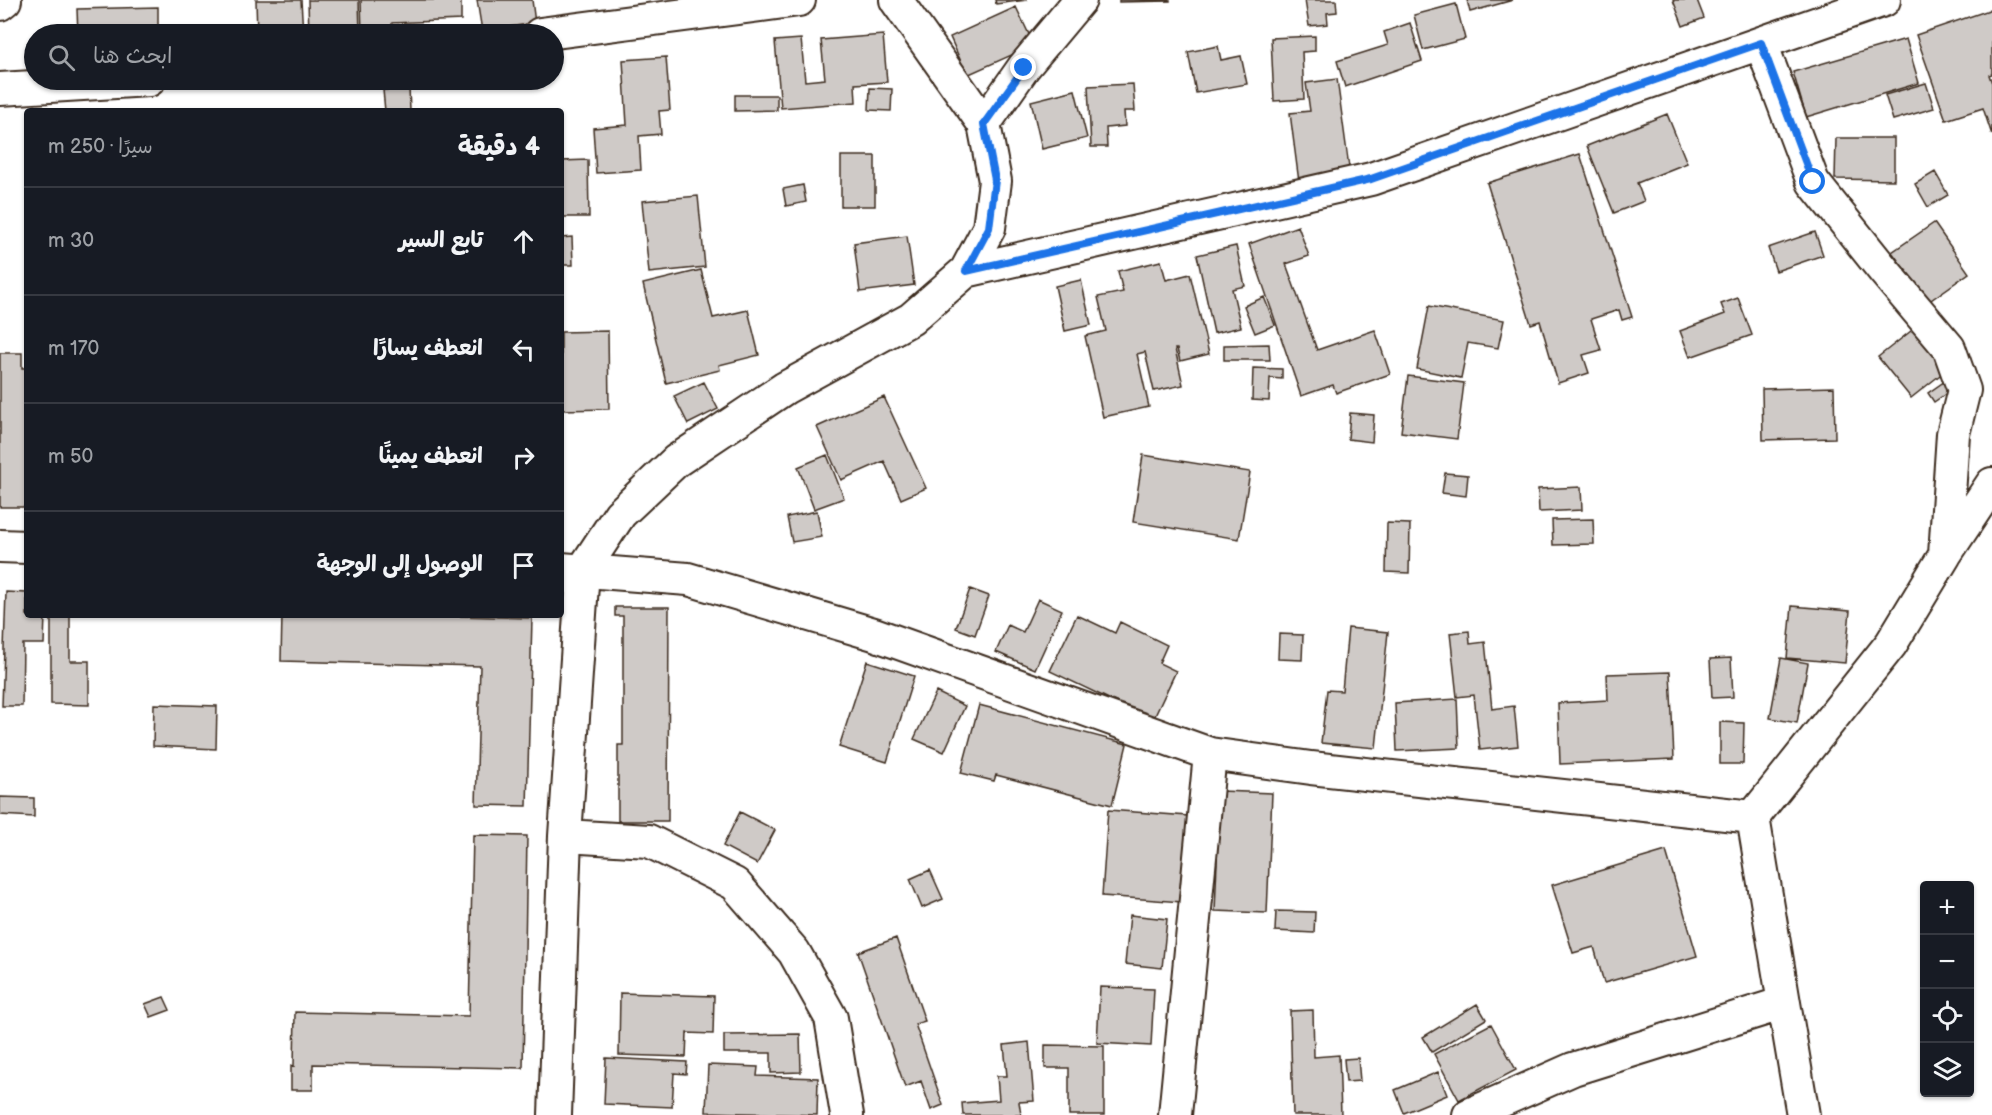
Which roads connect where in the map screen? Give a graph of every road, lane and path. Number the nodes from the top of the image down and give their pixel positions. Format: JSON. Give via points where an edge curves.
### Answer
{"nodes":[{"id":1,"x":5,"y":0,"type":"edge"},
{"id":2,"x":799,"y":0,"type":"edge"},
{"id":3,"x":896,"y":0,"type":"edge"},
{"id":4,"x":1080,"y":0,"type":"edge"},
{"id":5,"x":1884,"y":0,"type":"edge"},
{"id":6,"x":0,"y":4,"type":"edge"},
{"id":7,"x":564,"y":31,"type":"edge"},
{"id":8,"x":1761,"y":43,"type":"junction"},
{"id":9,"x":24,"y":88,"type":"edge"},
{"id":10,"x":0,"y":89,"type":"edge"},
{"id":11,"x":984,"y":124,"type":"junction"},
{"id":12,"x":966,"y":271,"type":"junction"},
{"id":13,"x":1992,"y":484,"type":"edge"},
{"id":14,"x":0,"y":546,"type":"edge"},
{"id":15,"x":24,"y":547,"type":"edge"},
{"id":16,"x":1945,"y":555,"type":"junction"},
{"id":17,"x":572,"y":570,"type":"edge"},
{"id":18,"x":1210,"y":754,"type":"junction"},
{"id":19,"x":1753,"y":817,"type":"junction"},
{"id":20,"x":565,"y":836,"type":"junction"},
{"id":21,"x":1784,"y":1003,"type":"junction"},
{"id":22,"x":555,"y":1115,"type":"edge"},
{"id":23,"x":846,"y":1115,"type":"edge"},
{"id":24,"x":1175,"y":1115,"type":"edge"},
{"id":25,"x":1469,"y":1115,"type":"edge"},
{"id":26,"x":1803,"y":1115,"type":"edge"}],
"edges":[{"from":1,"to":6,"type":"street"},
{"from":2,"to":7,"type":"street"},
{"from":3,"to":11,"type":"street"},
{"from":4,"to":11,"type":"street"},
{"from":5,"to":8,"type":"street"},
{"from":8,"to":12,"type":"street","via":[[1371,179]]},
{"from":8,"to":16,"type":"street","via":[[1813,182],[1950,348],[1964,390],[1953,435]]},
{"from":9,"to":10,"type":"street"},
{"from":11,"to":12,"type":"street","via":[[995,180],[989,228]]},
{"from":12,"to":17,"type":"street","via":[[911,319],[785,388],[676,461],[620,514]]},
{"from":13,"to":16,"type":"street"},
{"from":14,"to":15,"type":"street"},
{"from":16,"to":19,"type":"street","via":[[1892,644]]},
{"from":17,"to":18,"type":"street","via":[[688,579],[874,634]]},
{"from":17,"to":20,"type":"street"},
{"from":18,"to":19,"type":"street"},
{"from":18,"to":24,"type":"street"},
{"from":19,"to":21,"type":"street"},
{"from":20,"to":22,"type":"street"},
{"from":20,"to":23,"type":"street","via":[[649,841],[735,884],[794,952],[831,1018]]},
{"from":21,"to":25,"type":"street","via":[[1574,1069]]},
{"from":21,"to":26,"type":"street"}]}
